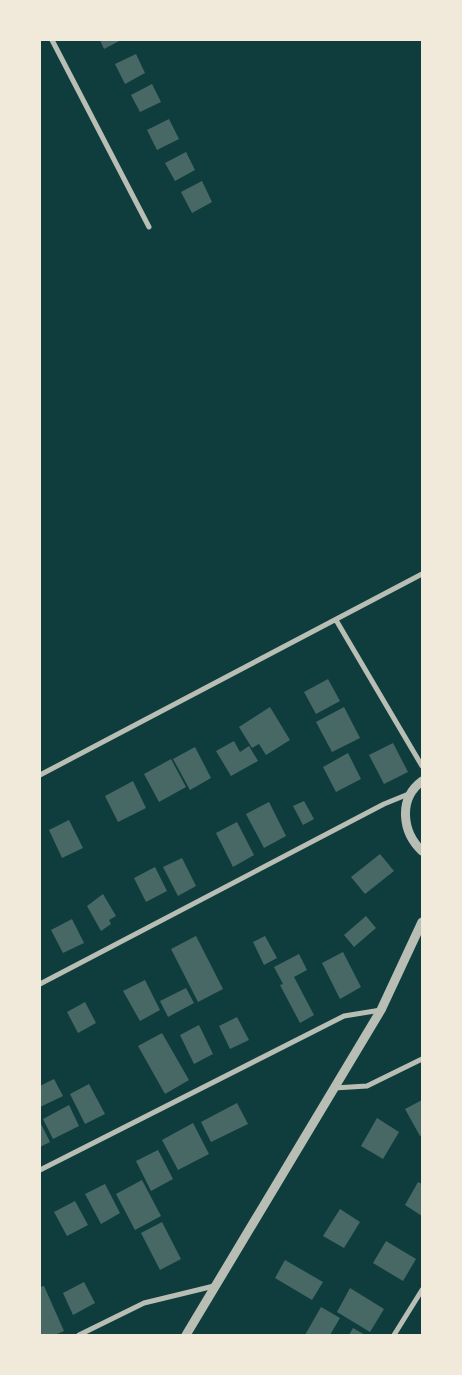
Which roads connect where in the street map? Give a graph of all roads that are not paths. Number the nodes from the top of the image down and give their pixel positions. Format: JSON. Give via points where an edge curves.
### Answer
{"nodes":[{"id":1,"x":52,"y":40,"type":"edge"},
{"id":2,"x":149,"y":227,"type":"dead end"},
{"id":3,"x":422,"y":574,"type":"edge"},
{"id":4,"x":336,"y":620,"type":"junction"},
{"id":5,"x":422,"y":766,"type":"edge"},
{"id":6,"x":40,"y":776,"type":"edge"},
{"id":7,"x":422,"y":781,"type":"edge"},
{"id":8,"x":411,"y":793,"type":"junction"},
{"id":9,"x":422,"y":851,"type":"edge"},
{"id":10,"x":422,"y":922,"type":"edge"},
{"id":11,"x":40,"y":984,"type":"edge"},
{"id":12,"x":381,"y":1010,"type":"junction"},
{"id":13,"x":422,"y":1060,"type":"edge"},
{"id":14,"x":334,"y":1088,"type":"junction"},
{"id":15,"x":40,"y":1170,"type":"edge"},
{"id":16,"x":216,"y":1285,"type":"junction"},
{"id":17,"x":422,"y":1290,"type":"edge"},
{"id":18,"x":79,"y":1335,"type":"edge"},
{"id":19,"x":186,"y":1335,"type":"edge"},
{"id":20,"x":394,"y":1335,"type":"edge"}],
"edges":[{"from":1,"to":2,"type":"street"},
{"from":3,"to":4,"type":"street"},
{"from":4,"to":5,"type":"street"},
{"from":4,"to":6,"type":"street"},
{"from":7,"to":8,"type":"street"},
{"from":8,"to":9,"type":"street","via":[[405,819],[408,832]]},
{"from":8,"to":11,"type":"street","via":[[384,804]]},
{"from":10,"to":12,"type":"street"},
{"from":12,"to":14,"type":"street"},
{"from":12,"to":15,"type":"street","via":[[344,1016]]},
{"from":13,"to":14,"type":"street","via":[[367,1086]]},
{"from":14,"to":16,"type":"street"},
{"from":16,"to":18,"type":"street","via":[[144,1303]]},
{"from":16,"to":19,"type":"street"},
{"from":17,"to":20,"type":"street"}]}
